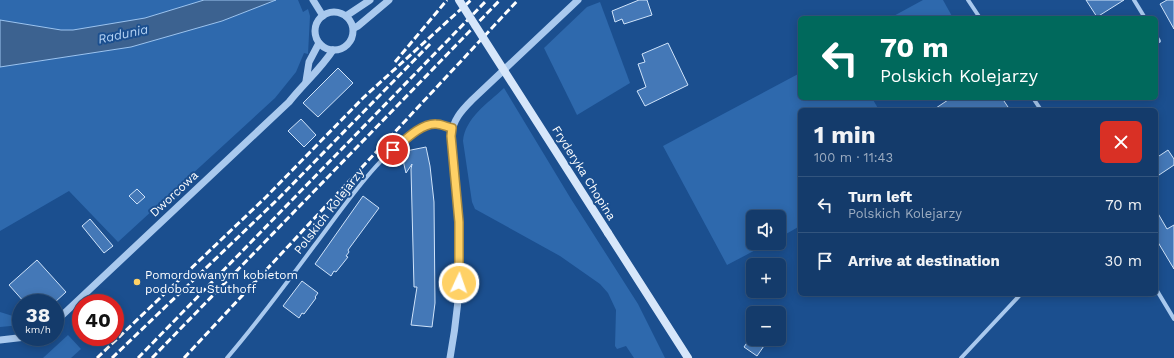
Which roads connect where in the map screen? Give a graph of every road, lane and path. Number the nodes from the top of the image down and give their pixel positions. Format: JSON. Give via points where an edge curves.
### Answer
{"nodes":[{"id":1,"x":313,"y":0,"type":"edge"},
{"id":2,"x":370,"y":0,"type":"edge"},
{"id":3,"x":389,"y":0,"type":"edge"},
{"id":4,"x":460,"y":0,"type":"edge"},
{"id":5,"x":578,"y":0,"type":"edge"},
{"id":6,"x":968,"y":0,"type":"edge"},
{"id":7,"x":1134,"y":0,"type":"edge"},
{"id":8,"x":323,"y":16,"type":"junction"},
{"id":9,"x":346,"y":16,"type":"junction"},
{"id":10,"x":979,"y":16,"type":"edge"},
{"id":11,"x":1144,"y":16,"type":"edge"},
{"id":12,"x":354,"y":28,"type":"junction"},
{"id":13,"x":319,"y":43,"type":"junction"},
{"id":14,"x":333,"y":50,"type":"junction"},
{"id":15,"x":306,"y":81,"type":"junction"},
{"id":16,"x":452,"y":128,"type":"junction"},
{"id":17,"x":1158,"y":293,"type":"edge"},
{"id":18,"x":1019,"y":296,"type":"edge"},
{"id":19,"x":64,"y":314,"type":"edge"},
{"id":20,"x":1174,"y":319,"type":"edge"},
{"id":21,"x":12,"y":339,"type":"edge"},
{"id":22,"x":0,"y":340,"type":"edge"},
{"id":23,"x":227,"y":358,"type":"edge"},
{"id":24,"x":450,"y":358,"type":"edge"},
{"id":25,"x":688,"y":358,"type":"edge"},
{"id":26,"x":961,"y":358,"type":"edge"}],
"edges":[{"from":1,"to":8,"type":"street"},
{"from":2,"to":9,"type":"street"},
{"from":3,"to":12,"type":"street"},
{"from":4,"to":25,"type":"main road","name":"Fryderyka Chopina","bridge":true},
{"from":5,"to":16,"type":"street","via":[[472,100],[456,117]]},
{"from":6,"to":10,"type":"street"},
{"from":7,"to":11,"type":"street"},
{"from":8,"to":9,"type":"street","via":[[335,12]]},
{"from":8,"to":13,"type":"street","via":[[318,20],[315,32]]},
{"from":9,"to":12,"type":"street"},
{"from":12,"to":14,"type":"street","via":[[351,41],[346,46]]},
{"from":13,"to":14,"type":"street"},
{"from":13,"to":15,"type":"street","name":"Dworcowa","via":[[309,62]]},
{"from":14,"to":15,"type":"street","name":"Dworcowa","via":[[322,68]]},
{"from":15,"to":19,"type":"street","name":"Dworcowa","via":[[289,102]]},
{"from":16,"to":23,"type":"street","name":"Polskich Kolejarzy","via":[[436,124],[426,126],[393,150],[355,192]]},
{"from":16,"to":24,"type":"street","via":[[460,255]]},
{"from":17,"to":20,"type":"street"},
{"from":18,"to":26,"type":"street"},
{"from":21,"to":22,"type":"street"}]}
